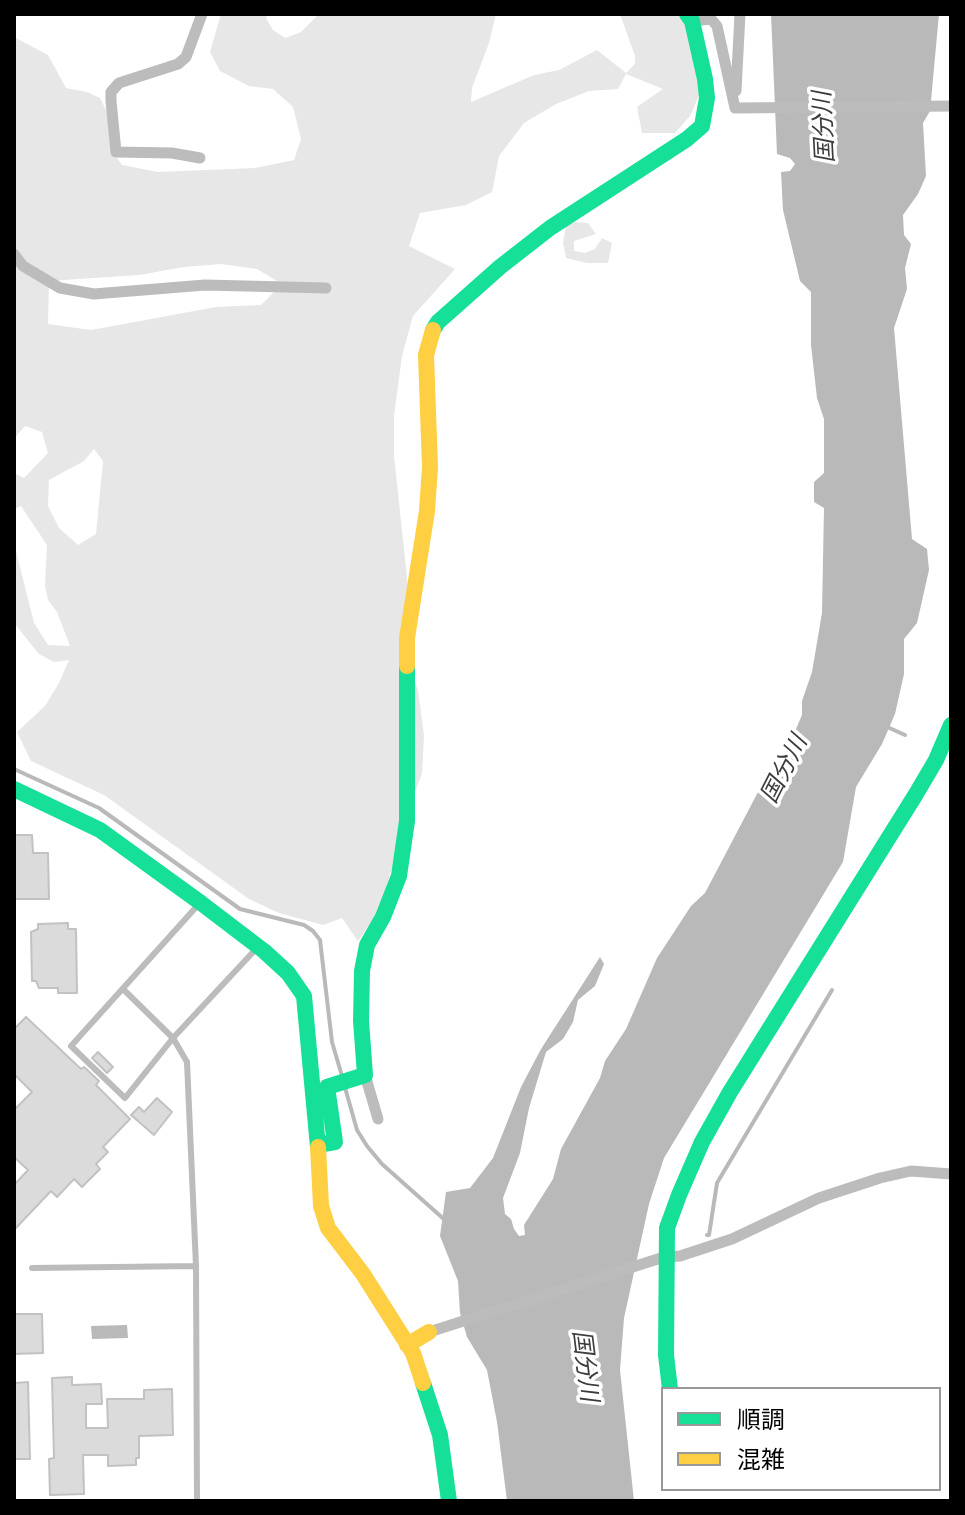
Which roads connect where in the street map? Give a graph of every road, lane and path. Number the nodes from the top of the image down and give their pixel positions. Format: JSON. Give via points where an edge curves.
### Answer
{"nodes":[{"id":1,"x":202,"y":14,"type":"edge"},
{"id":2,"x":740,"y":14,"type":"edge"},
{"id":3,"x":690,"y":18,"type":"edge"},
{"id":4,"x":951,"y":106,"type":"edge"},
{"id":5,"x":738,"y":108,"type":"junction"},
{"id":6,"x":200,"y":158,"type":"dead end"},
{"id":7,"x":14,"y":254,"type":"edge"},
{"id":8,"x":326,"y":288,"type":"dead end"},
{"id":9,"x":951,"y":725,"type":"edge"},
{"id":10,"x":14,"y":789,"type":"edge"},
{"id":11,"x":201,"y":903,"type":"junction"},
{"id":12,"x":257,"y":948,"type":"junction"},
{"id":13,"x":123,"y":989,"type":"junction"},
{"id":14,"x":173,"y":1038,"type":"junction"},
{"id":15,"x":359,"y":1077,"type":"junction"},
{"id":16,"x":378,"y":1119,"type":"dead end"},
{"id":17,"x":318,"y":1145,"type":"junction"},
{"id":18,"x":951,"y":1174,"type":"edge"},
{"id":19,"x":664,"y":1258,"type":"junction"},
{"id":20,"x":196,"y":1266,"type":"junction"},
{"id":21,"x":32,"y":1268,"type":"dead end"},
{"id":22,"x":429,"y":1332,"type":"joint"},
{"id":23,"x":407,"y":1345,"type":"junction"},
{"id":24,"x":670,"y":1387,"type":"edge"},
{"id":25,"x":197,"y":1501,"type":"edge"},
{"id":26,"x":449,"y":1501,"type":"edge"}],
"edges":[{"from":1,"to":6,"type":"street","via":[[186,57],[178,64],[119,83],[111,92],[116,152]]},
{"from":2,"to":5,"type":"street"},
{"from":3,"to":5,"type":"street","via":[[711,19],[717,26]]},
{"from":3,"to":15,"type":"street","via":[[707,98],[702,126],[537,238],[438,322],[429,338],[427,511],[407,638],[407,821],[399,876],[367,945],[362,971]]},
{"from":4,"to":5,"type":"street"},
{"from":7,"to":8,"type":"street","via":[[23,266],[60,288],[94,294],[205,285]]},
{"from":9,"to":19,"type":"street","via":[[916,794],[702,1142],[667,1228]]},
{"from":10,"to":11,"type":"street","via":[[100,830]]},
{"from":11,"to":12,"type":"street"},
{"from":11,"to":13,"type":"lane"},
{"from":12,"to":14,"type":"lane"},
{"from":12,"to":17,"type":"street","via":[[288,973],[304,996]]},
{"from":13,"to":14,"type":"lane"},
{"from":13,"to":14,"type":"lane","via":[[71,1046],[125,1098]]},
{"from":14,"to":20,"type":"lane","via":[[187,1062]]},
{"from":15,"to":16,"type":"street"},
{"from":15,"to":17,"type":"street","via":[[327,1087],[335,1142]]},
{"from":17,"to":23,"type":"street","via":[[321,1206],[328,1228]]},
{"from":18,"to":19,"type":"street","via":[[892,1174],[819,1198],[732,1239]]},
{"from":19,"to":22,"type":"street"},
{"from":19,"to":24,"type":"street"},
{"from":20,"to":21,"type":"lane"},
{"from":20,"to":25,"type":"lane"},
{"from":22,"to":23,"type":"street"},
{"from":23,"to":26,"type":"street","via":[[440,1435]]}]}
